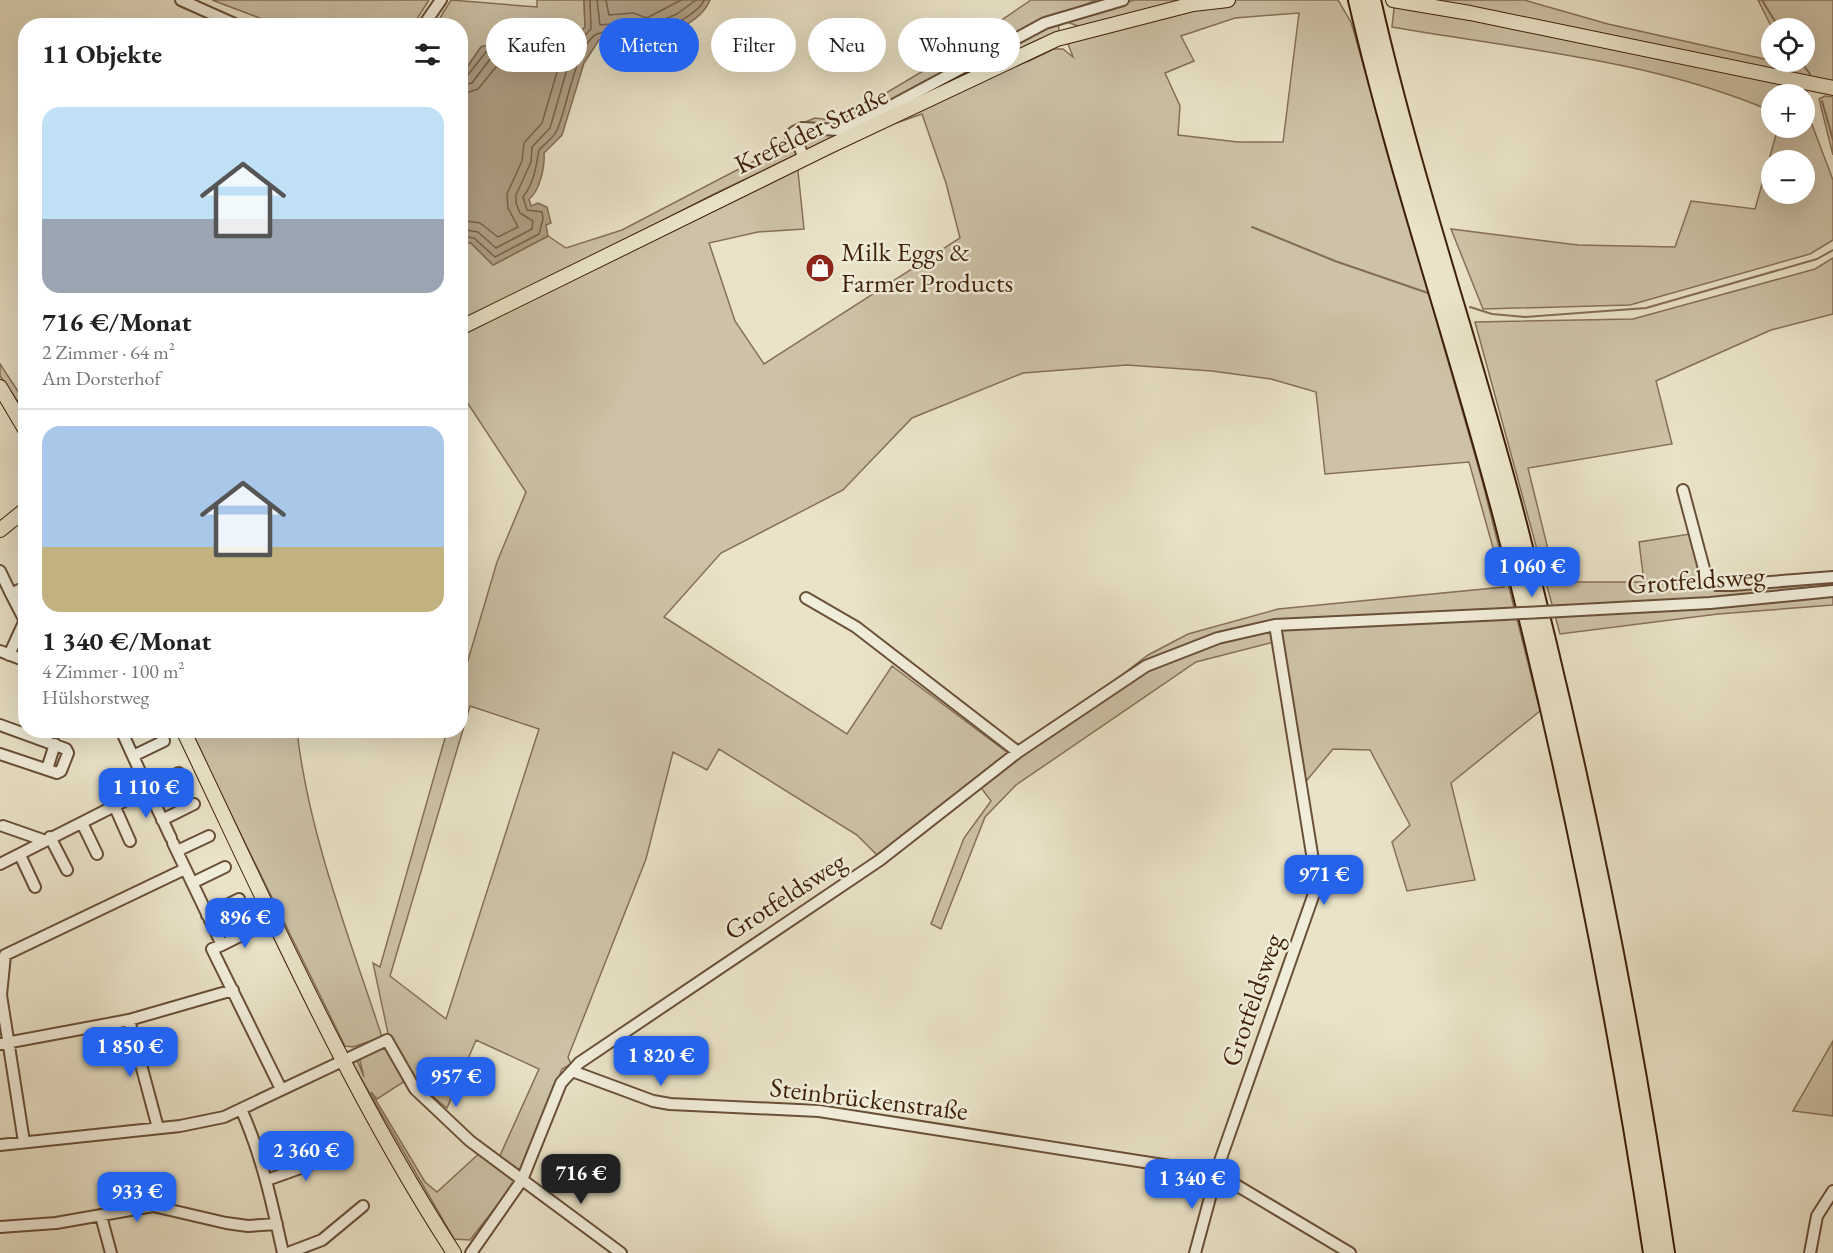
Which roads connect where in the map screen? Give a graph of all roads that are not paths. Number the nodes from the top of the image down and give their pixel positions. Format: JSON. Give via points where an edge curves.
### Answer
{"nodes":[{"id":1,"x":181,"y":0,"type":"edge"},
{"id":2,"x":441,"y":0,"type":"edge"},
{"id":3,"x":1123,"y":0,"type":"edge"},
{"id":4,"x":1228,"y":0,"type":"edge"},
{"id":5,"x":1358,"y":0,"type":"edge"},
{"id":6,"x":1372,"y":0,"type":"edge"},
{"id":7,"x":1394,"y":0,"type":"edge"},
{"id":8,"x":221,"y":18,"type":"edge"},
{"id":9,"x":429,"y":18,"type":"edge"},
{"id":10,"x":1833,"y":88,"type":"edge"},
{"id":11,"x":804,"y":159,"type":"junction"},
{"id":12,"x":468,"y":324,"type":"edge"},
{"id":13,"x":0,"y":387,"type":"edge"},
{"id":14,"x":18,"y":417,"type":"edge"},
{"id":15,"x":1683,"y":490,"type":"dead end"},
{"id":16,"x":18,"y":515,"type":"edge"},
{"id":17,"x":18,"y":520,"type":"edge"},
{"id":18,"x":2,"y":528,"type":"edge"},
{"id":19,"x":0,"y":571,"type":"edge"},
{"id":20,"x":1833,"y":577,"type":"edge"},
{"id":21,"x":18,"y":589,"type":"edge"},
{"id":22,"x":1833,"y":591,"type":"edge"},
{"id":23,"x":806,"y":598,"type":"dead end"},
{"id":24,"x":1275,"y":625,"type":"junction"},
{"id":25,"x":18,"y":631,"type":"edge"},
{"id":26,"x":5,"y":653,"type":"edge"},
{"id":27,"x":0,"y":725,"type":"edge"},
{"id":28,"x":18,"y":731,"type":"edge"},
{"id":29,"x":38,"y":738,"type":"edge"},
{"id":30,"x":124,"y":738,"type":"edge"},
{"id":31,"x":187,"y":738,"type":"edge"},
{"id":32,"x":164,"y":741,"type":"dead end"},
{"id":33,"x":1018,"y":752,"type":"junction"},
{"id":34,"x":0,"y":754,"type":"edge"},
{"id":35,"x":132,"y":756,"type":"junction"},
{"id":36,"x":179,"y":773,"type":"dead end"},
{"id":37,"x":147,"y":788,"type":"junction"},
{"id":38,"x":194,"y":804,"type":"dead end"},
{"id":39,"x":114,"y":805,"type":"junction"},
{"id":40,"x":162,"y":820,"type":"junction"},
{"id":41,"x":82,"y":823,"type":"junction"},
{"id":42,"x":1,"y":829,"type":"edge"},
{"id":43,"x":209,"y":836,"type":"dead end"},
{"id":44,"x":47,"y":838,"type":"junction"},
{"id":45,"x":130,"y":841,"type":"dead end"},
{"id":46,"x":174,"y":844,"type":"junction"},
{"id":47,"x":98,"y":854,"type":"dead end"},
{"id":48,"x":20,"y":855,"type":"junction"},
{"id":49,"x":0,"y":864,"type":"edge"},
{"id":50,"x":225,"y":867,"type":"dead end"},
{"id":51,"x":186,"y":869,"type":"junction"},
{"id":52,"x":67,"y":870,"type":"dead end"},
{"id":53,"x":192,"y":883,"type":"junction"},
{"id":54,"x":35,"y":887,"type":"dead end"},
{"id":55,"x":239,"y":898,"type":"dead end"},
{"id":56,"x":207,"y":915,"type":"junction"},
{"id":57,"x":256,"y":928,"type":"dead end"},
{"id":58,"x":222,"y":945,"type":"junction"},
{"id":59,"x":233,"y":990,"type":"junction"},
{"id":60,"x":129,"y":1020,"type":"junction"},
{"id":61,"x":4,"y":1045,"type":"edge"},
{"id":62,"x":343,"y":1059,"type":"junction"},
{"id":63,"x":572,"y":1071,"type":"junction"},
{"id":64,"x":281,"y":1089,"type":"junction"},
{"id":65,"x":241,"y":1109,"type":"junction"},
{"id":66,"x":158,"y":1128,"type":"junction"},
{"id":67,"x":24,"y":1142,"type":"junction"},
{"id":68,"x":0,"y":1145,"type":"edge"},
{"id":69,"x":328,"y":1151,"type":"dead end"},
{"id":70,"x":1217,"y":1175,"type":"junction"},
{"id":71,"x":267,"y":1180,"type":"junction"},
{"id":72,"x":522,"y":1180,"type":"junction"},
{"id":73,"x":1833,"y":1191,"type":"edge"},
{"id":74,"x":363,"y":1206,"type":"dead end"},
{"id":75,"x":101,"y":1216,"type":"junction"},
{"id":76,"x":277,"y":1224,"type":"junction"},
{"id":77,"x":0,"y":1227,"type":"edge"},
{"id":78,"x":111,"y":1253,"type":"edge"},
{"id":79,"x":283,"y":1253,"type":"edge"},
{"id":80,"x":288,"y":1253,"type":"edge"},
{"id":81,"x":454,"y":1253,"type":"edge"},
{"id":82,"x":471,"y":1253,"type":"edge"},
{"id":83,"x":621,"y":1253,"type":"edge"},
{"id":84,"x":1195,"y":1253,"type":"edge"},
{"id":85,"x":1350,"y":1253,"type":"edge"},
{"id":86,"x":1652,"y":1253,"type":"edge"},
{"id":87,"x":1666,"y":1253,"type":"edge"},
{"id":88,"x":1810,"y":1253,"type":"edge"}],
"edges":[{"from":1,"to":8,"type":"street"},
{"from":2,"to":9,"type":"street"},
{"from":3,"to":11,"type":"street","via":[[1044,23],[858,124],[840,130],[802,128],[794,132]]},
{"from":4,"to":11,"type":"main road","name":"Krefelder Straße","via":[[1193,4],[1065,36]]},
{"from":5,"to":86,"type":"highway","via":[[1478,425],[1546,694],[1610,1001]]},
{"from":6,"to":87,"type":"highway","via":[[1402,119],[1494,435],[1558,689],[1624,1000]]},
{"from":7,"to":10,"type":"main road"},
{"from":11,"to":12,"type":"main road","name":"Krefelder Straße"},
{"from":13,"to":14,"type":"main road"},
{"from":15,"to":20,"type":"street","name":"Grotfeldsweg","via":[[1707,580],[1724,585]]},
{"from":16,"to":18,"type":"main road"},
{"from":17,"to":18,"type":"main road"},
{"from":19,"to":21,"type":"street"},
{"from":22,"to":24,"type":"street","name":"Grotfeldsweg","bridge":true,"via":[[1710,603]]},
{"from":23,"to":33,"type":"street","via":[[856,627]]},
{"from":24,"to":33,"type":"street","name":"Grotfeldsweg","via":[[1218,638],[1146,666]]},
{"from":24,"to":70,"type":"street","name":"Grotfeldsweg","via":[[1317,885]]},
{"from":25,"to":26,"type":"street"},
{"from":27,"to":28,"type":"street"},
{"from":29,"to":34,"type":"street","via":[[66,748],[68,753],[61,771]]},
{"from":30,"to":35,"type":"street"},
{"from":31,"to":62,"type":"main road"},
{"from":32,"to":35,"type":"street"},
{"from":33,"to":63,"type":"street","name":"Grotfeldsweg","via":[[880,860]]},
{"from":35,"to":37,"type":"street"},
{"from":36,"to":37,"type":"street"},
{"from":37,"to":39,"type":"street"},
{"from":37,"to":40,"type":"street"},
{"from":38,"to":40,"type":"street"},
{"from":39,"to":41,"type":"street"},
{"from":39,"to":45,"type":"street"},
{"from":40,"to":46,"type":"street"},
{"from":41,"to":44,"type":"street"},
{"from":41,"to":47,"type":"street"},
{"from":42,"to":44,"type":"street"},
{"from":43,"to":46,"type":"street"},
{"from":44,"to":48,"type":"street"},
{"from":44,"to":52,"type":"street"},
{"from":46,"to":51,"type":"street"},
{"from":48,"to":49,"type":"street"},
{"from":48,"to":54,"type":"street"},
{"from":50,"to":53,"type":"street"},
{"from":51,"to":53,"type":"street"},
{"from":51,"to":61,"type":"street","via":[[5,955],[1,995]]},
{"from":53,"to":56,"type":"street"},
{"from":55,"to":56,"type":"street"},
{"from":56,"to":58,"type":"street"},
{"from":57,"to":58,"type":"street"},
{"from":58,"to":59,"type":"street","via":[[212,949]]},
{"from":59,"to":60,"type":"street"},
{"from":59,"to":64,"type":"street"},
{"from":60,"to":61,"type":"street"},
{"from":60,"to":66,"type":"street"},
{"from":61,"to":67,"type":"street"},
{"from":62,"to":64,"type":"street"},
{"from":62,"to":72,"type":"street","via":[[387,1040],[415,1089],[470,1141]]},
{"from":62,"to":81,"type":"main road","via":[[397,1164]]},
{"from":63,"to":70,"type":"street","name":"Steinbrückenstraße","via":[[670,1104],[819,1111]]},
{"from":63,"to":72,"type":"street","via":[[561,1083]]},
{"from":64,"to":65,"type":"street"},
{"from":65,"to":66,"type":"street","via":[[201,1122]]},
{"from":65,"to":71,"type":"street"},
{"from":66,"to":67,"type":"street"},
{"from":67,"to":68,"type":"street"},
{"from":69,"to":71,"type":"street","via":[[309,1165]]},
{"from":70,"to":84,"type":"street","name":"Grotfeldsweg"},
{"from":70,"to":85,"type":"street","name":"Steinbrückenstraße"},
{"from":71,"to":76,"type":"street"},
{"from":72,"to":82,"type":"street"},
{"from":72,"to":83,"type":"street"},
{"from":73,"to":88,"type":"street","via":[[1817,1216]]},
{"from":74,"to":80,"type":"street","via":[[322,1240]]},
{"from":75,"to":76,"type":"street","via":[[153,1206],[226,1223]]},
{"from":75,"to":77,"type":"street"},
{"from":75,"to":78,"type":"street"},
{"from":76,"to":79,"type":"street"}]}
